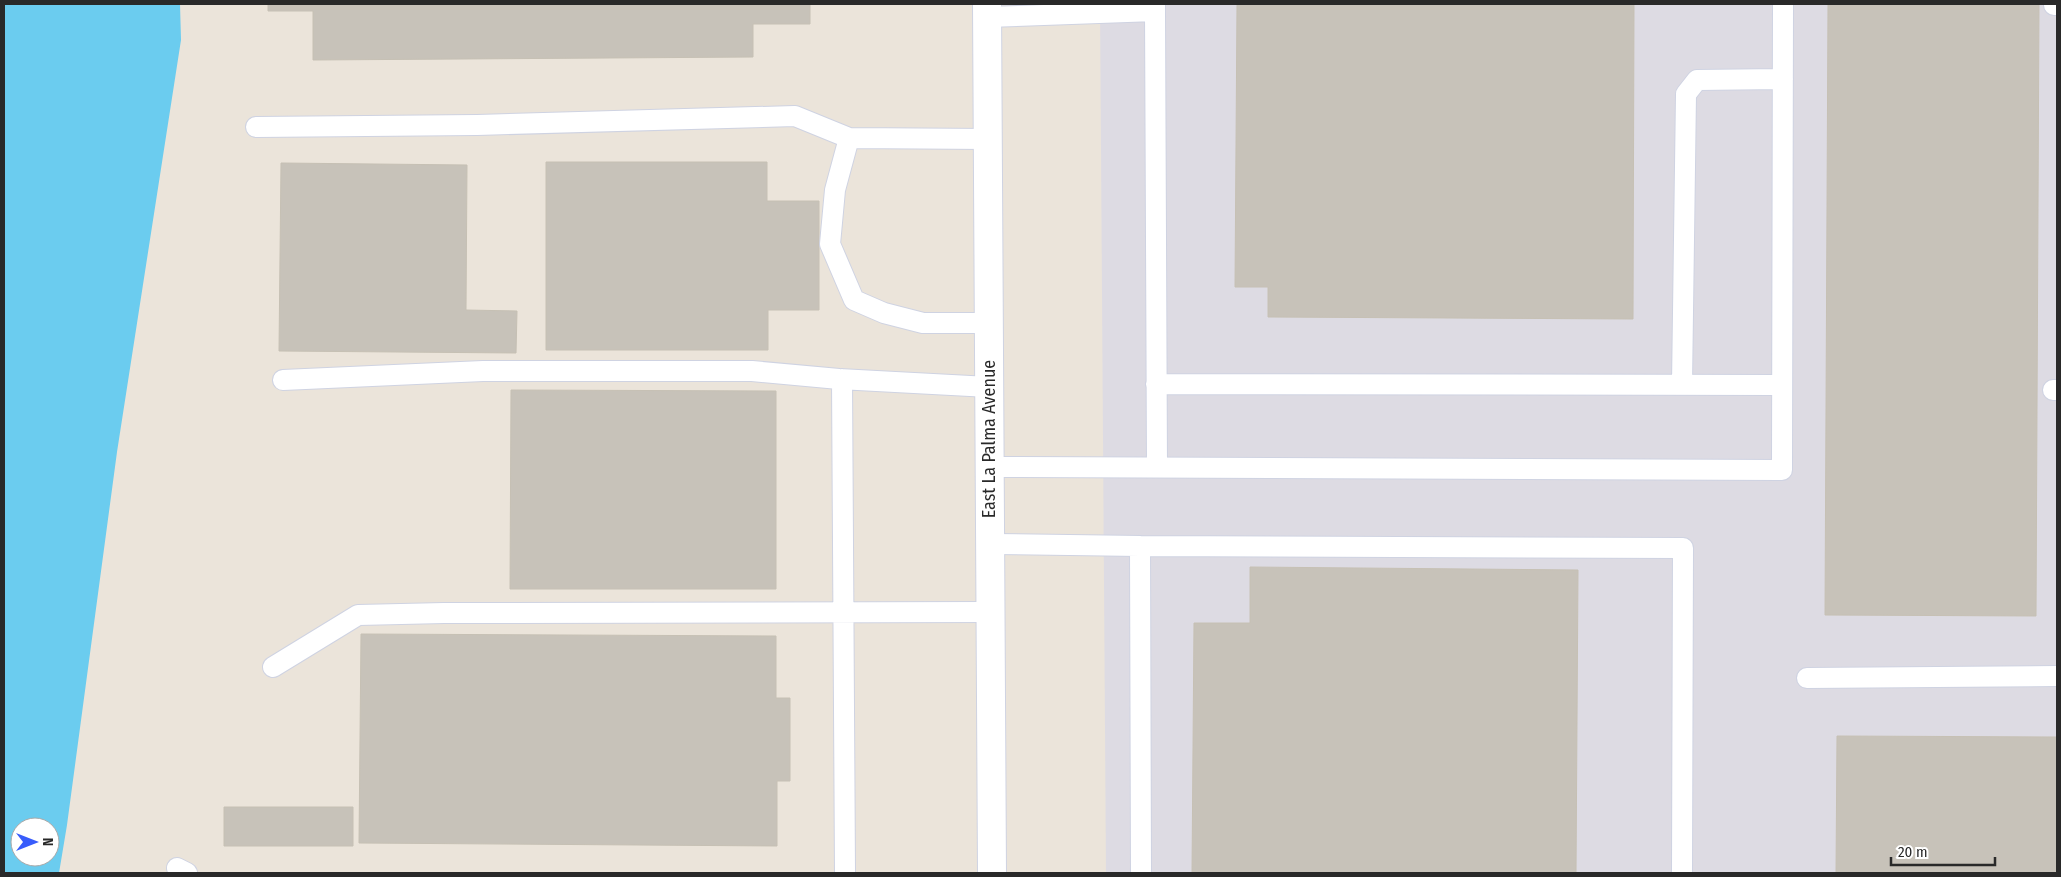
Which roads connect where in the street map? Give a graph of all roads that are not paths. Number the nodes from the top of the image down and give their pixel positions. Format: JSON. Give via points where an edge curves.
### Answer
{"nodes":[{"id":1,"x":1783,"y":4,"type":"edge"},
{"id":2,"x":1155,"y":8,"type":"edge"},
{"id":3,"x":987,"y":10,"type":"edge"},
{"id":4,"x":1783,"y":79,"type":"junction"},
{"id":5,"x":256,"y":127,"type":"dead end"},
{"id":6,"x":848,"y":138,"type":"junction"},
{"id":7,"x":988,"y":139,"type":"junction"},
{"id":8,"x":989,"y":323,"type":"junction"},
{"id":9,"x":842,"y":379,"type":"junction"},
{"id":10,"x":283,"y":380,"type":"dead end"},
{"id":11,"x":1156,"y":384,"type":"junction"},
{"id":12,"x":1682,"y":385,"type":"junction"},
{"id":13,"x":1782,"y":385,"type":"junction"},
{"id":14,"x":989,"y":387,"type":"junction"},
{"id":15,"x":990,"y":467,"type":"junction"},
{"id":16,"x":1157,"y":467,"type":"junction"},
{"id":17,"x":990,"y":544,"type":"junction"},
{"id":18,"x":1140,"y":546,"type":"junction"},
{"id":19,"x":842,"y":612,"type":"junction"},
{"id":20,"x":990,"y":612,"type":"junction"},
{"id":21,"x":272,"y":668,"type":"dead end"},
{"id":22,"x":2057,"y":676,"type":"edge"},
{"id":23,"x":1807,"y":678,"type":"dead end"},
{"id":24,"x":845,"y":873,"type":"edge"},
{"id":25,"x":992,"y":873,"type":"edge"},
{"id":26,"x":1141,"y":873,"type":"edge"},
{"id":27,"x":1682,"y":873,"type":"edge"}],
"edges":[{"from":1,"to":4,"type":"lane"},
{"from":2,"to":3,"type":"lane"},
{"from":2,"to":11,"type":"lane"},
{"from":3,"to":7,"type":"main road","name":"East La Palma Avenue"},
{"from":4,"to":12,"type":"lane","via":[[1697,80],[1686,94]]},
{"from":4,"to":13,"type":"lane"},
{"from":5,"to":6,"type":"lane","via":[[795,116]]},
{"from":6,"to":7,"type":"lane"},
{"from":6,"to":8,"type":"lane","via":[[835,190],[830,244],[854,300],[884,313],[923,323]]},
{"from":7,"to":8,"type":"main road","name":"East La Palma Avenue"},
{"from":8,"to":14,"type":"main road","name":"East La Palma Avenue"},
{"from":9,"to":10,"type":"lane","via":[[718,370],[483,372]]},
{"from":9,"to":14,"type":"lane"},
{"from":9,"to":19,"type":"lane"},
{"from":11,"to":12,"type":"lane"},
{"from":11,"to":16,"type":"lane"},
{"from":12,"to":13,"type":"lane"},
{"from":13,"to":16,"type":"lane","via":[[1782,470]]},
{"from":14,"to":15,"type":"main road","name":"East La Palma Avenue"},
{"from":15,"to":16,"type":"lane"},
{"from":15,"to":17,"type":"main road","name":"East La Palma Avenue"},
{"from":17,"to":18,"type":"lane"},
{"from":17,"to":20,"type":"main road","name":"East La Palma Avenue"},
{"from":18,"to":26,"type":"lane"},
{"from":18,"to":27,"type":"lane","via":[[1683,548]]},
{"from":19,"to":20,"type":"lane"},
{"from":19,"to":21,"type":"lane","via":[[358,615]]},
{"from":19,"to":24,"type":"lane"},
{"from":20,"to":25,"type":"main road","name":"East La Palma Avenue"},
{"from":22,"to":23,"type":"lane"}]}
